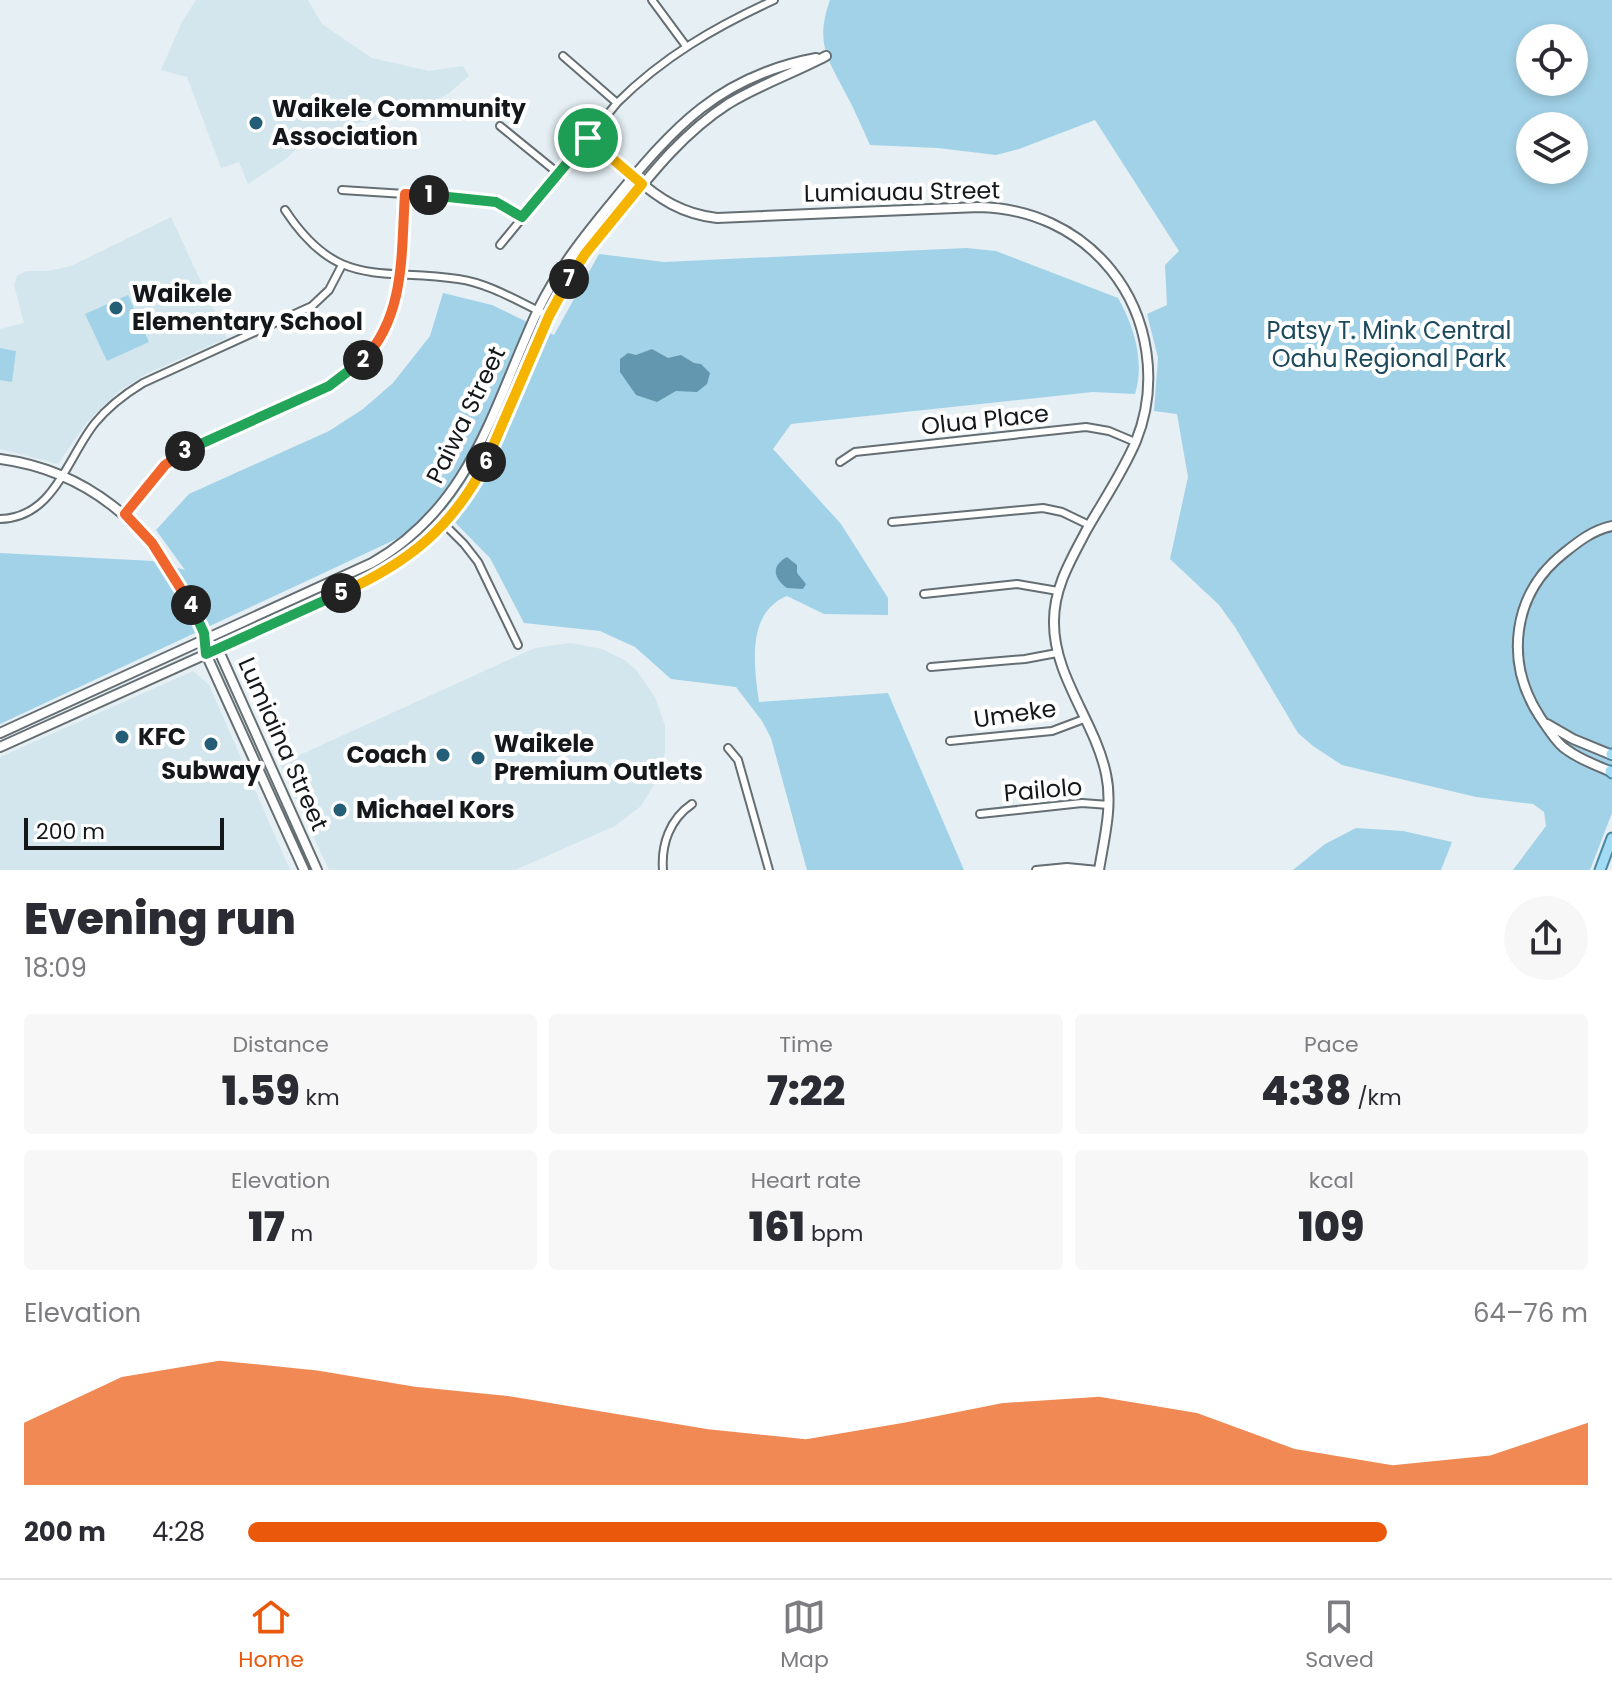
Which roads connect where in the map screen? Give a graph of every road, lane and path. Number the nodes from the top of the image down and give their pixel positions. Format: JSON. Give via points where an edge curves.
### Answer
{"nodes":[{"id":1,"x":652,"y":0,"type":"edge"},
{"id":2,"x":774,"y":0,"type":"edge"},
{"id":3,"x":765,"y":2,"type":"edge"},
{"id":4,"x":686,"y":46,"type":"junction"},
{"id":5,"x":563,"y":56,"type":"dead end"},
{"id":6,"x":617,"y":103,"type":"junction"},
{"id":7,"x":500,"y":126,"type":"dead end"},
{"id":8,"x":588,"y":138,"type":"junction"},
{"id":9,"x":559,"y":174,"type":"junction"},
{"id":10,"x":633,"y":176,"type":"junction"},
{"id":11,"x":642,"y":184,"type":"junction"},
{"id":12,"x":342,"y":190,"type":"dead end"},
{"id":13,"x":405,"y":194,"type":"junction"},
{"id":14,"x":285,"y":210,"type":"dead end"},
{"id":15,"x":522,"y":217,"type":"junction"},
{"id":16,"x":500,"y":245,"type":"dead end"},
{"id":17,"x":342,"y":265,"type":"junction"},
{"id":18,"x":399,"y":275,"type":"junction"},
{"id":19,"x":538,"y":311,"type":"junction"},
{"id":20,"x":549,"y":316,"type":"junction"},
{"id":21,"x":1135,"y":442,"type":"junction"},
{"id":22,"x":0,"y":459,"type":"edge"},
{"id":23,"x":840,"y":462,"type":"dead end"},
{"id":24,"x":62,"y":475,"type":"junction"},
{"id":25,"x":444,"y":504,"type":"junction"},
{"id":26,"x":125,"y":514,"type":"junction"},
{"id":27,"x":0,"y":519,"type":"edge"},
{"id":28,"x":892,"y":522,"type":"dead end"},
{"id":29,"x":425,"y":524,"type":"junction"},
{"id":30,"x":444,"y":524,"type":"junction"},
{"id":31,"x":1089,"y":525,"type":"junction"},
{"id":32,"x":1612,"y":526,"type":"edge"},
{"id":33,"x":1058,"y":591,"type":"junction"},
{"id":34,"x":924,"y":594,"type":"dead end"},
{"id":35,"x":206,"y":640,"type":"junction"},
{"id":36,"x":518,"y":645,"type":"dead end"},
{"id":37,"x":218,"y":649,"type":"junction"},
{"id":38,"x":1057,"y":653,"type":"junction"},
{"id":39,"x":206,"y":654,"type":"junction"},
{"id":40,"x":931,"y":667,"type":"dead end"},
{"id":41,"x":1084,"y":719,"type":"junction"},
{"id":42,"x":1543,"y":721,"type":"junction"},
{"id":43,"x":0,"y":733,"type":"edge"},
{"id":44,"x":950,"y":741,"type":"dead end"},
{"id":45,"x":0,"y":747,"type":"edge"},
{"id":46,"x":728,"y":748,"type":"dead end"},
{"id":47,"x":1612,"y":754,"type":"edge"},
{"id":48,"x":1611,"y":772,"type":"edge"},
{"id":49,"x":692,"y":804,"type":"dead end"},
{"id":50,"x":1109,"y":805,"type":"junction"},
{"id":51,"x":980,"y":814,"type":"dead end"},
{"id":52,"x":1612,"y":838,"type":"edge"},
{"id":53,"x":304,"y":870,"type":"edge"},
{"id":54,"x":317,"y":870,"type":"edge"},
{"id":55,"x":663,"y":870,"type":"edge"},
{"id":56,"x":769,"y":870,"type":"edge"},
{"id":57,"x":1036,"y":870,"type":"edge"},
{"id":58,"x":1099,"y":870,"type":"edge"},
{"id":59,"x":1600,"y":870,"type":"edge"}],
"edges":[{"from":1,"to":4,"type":"street"},
{"from":2,"to":3,"type":"street"},
{"from":3,"to":4,"type":"street"},
{"from":4,"to":6,"type":"street"},
{"from":5,"to":6,"type":"street"},
{"from":6,"to":8,"type":"street"},
{"from":7,"to":9,"type":"street"},
{"from":8,"to":9,"type":"street"},
{"from":8,"to":10,"type":"street","name":"Lumiauau Street"},
{"from":9,"to":15,"type":"street"},
{"from":10,"to":11,"type":"street","name":"Lumiauau Street"},
{"from":10,"to":11,"type":"street","name":"Paiwa Street","via":[[669,135],[719,95],[781,64],[826,56],[713,114]]},
{"from":10,"to":19,"type":"street","name":"Paiwa Street","via":[[569,255]]},
{"from":11,"to":20,"type":"street","name":"Paiwa Street","via":[[579,263]]},
{"from":11,"to":21,"type":"street","name":"Lumiauau Street","via":[[682,211],[717,218],[979,207],[1014,210],[1057,226],[1104,261],[1140,321],[1149,377]]},
{"from":12,"to":13,"type":"street"},
{"from":13,"to":15,"type":"street","via":[[483,199]]},
{"from":13,"to":18,"type":"street"},
{"from":14,"to":17,"type":"street","via":[[320,253]]},
{"from":15,"to":16,"type":"street"},
{"from":17,"to":18,"type":"street"},
{"from":17,"to":24,"type":"street","via":[[329,290],[312,306],[123,396],[96,421]]},
{"from":18,"to":19,"type":"street","via":[[459,279]]},
{"from":18,"to":26,"type":"street","via":[[389,321],[356,367],[320,390],[182,452]]},
{"from":19,"to":20,"type":"street"},
{"from":19,"to":25,"type":"street","name":"Paiwa Street","via":[[473,459]]},
{"from":20,"to":30,"type":"street","name":"Paiwa Street","via":[[490,454]]},
{"from":21,"to":23,"type":"street","name":"Olua Place","via":[[1086,427],[855,452]]},
{"from":21,"to":31,"type":"street","name":"Lumiauau Street"},
{"from":22,"to":24,"type":"street","name":"Lumiaina Street"},
{"from":24,"to":26,"type":"street","name":"Lumiaina Street"},
{"from":24,"to":27,"type":"street","via":[[38,506]]},
{"from":25,"to":29,"type":"street","name":"Paiwa Street"},
{"from":25,"to":30,"type":"street"},
{"from":26,"to":35,"type":"street","name":"Lumiaina Street","via":[[173,573]]},
{"from":28,"to":31,"type":"street","via":[[1034,507]]},
{"from":29,"to":30,"type":"street"},
{"from":29,"to":35,"type":"street","name":"Paiwa Street","via":[[372,563]]},
{"from":30,"to":36,"type":"street","via":[[478,562]]},
{"from":30,"to":37,"type":"street","name":"Paiwa Street","via":[[381,574]]},
{"from":31,"to":33,"type":"street","name":"Lumiauau Street"},
{"from":32,"to":42,"type":"street","via":[[1587,536],[1550,564],[1524,606],[1517,639],[1521,672]]},
{"from":33,"to":34,"type":"street","via":[[1017,584]]},
{"from":33,"to":38,"type":"street","name":"Lumiauau Street"},
{"from":35,"to":37,"type":"street","name":"Lumiaina Street"},
{"from":35,"to":39,"type":"street","name":"Lumiaina Street"},
{"from":35,"to":43,"type":"street","name":"Paiwa Street"},
{"from":37,"to":39,"type":"street","name":"Paiwa Street"},
{"from":37,"to":54,"type":"street","name":"Lumiaina Street"},
{"from":38,"to":40,"type":"street"},
{"from":38,"to":41,"type":"street","name":"Lumiauau Street"},
{"from":39,"to":45,"type":"street","name":"Paiwa Street"},
{"from":39,"to":53,"type":"street","name":"Lumiaina Street"},
{"from":41,"to":44,"type":"street","name":"Umeke","via":[[1036,734]]},
{"from":41,"to":50,"type":"street","name":"Lumiauau Street","via":[[1106,773]]},
{"from":42,"to":47,"type":"street"},
{"from":42,"to":48,"type":"street","via":[[1566,749]]},
{"from":46,"to":56,"type":"street","via":[[738,760]]},
{"from":49,"to":55,"type":"street","via":[[666,838]]},
{"from":50,"to":51,"type":"street","name":"Pailolo"},
{"from":50,"to":58,"type":"street","name":"Lumiauau Street"},
{"from":52,"to":59,"type":"main road"},
{"from":57,"to":58,"type":"street"}]}
